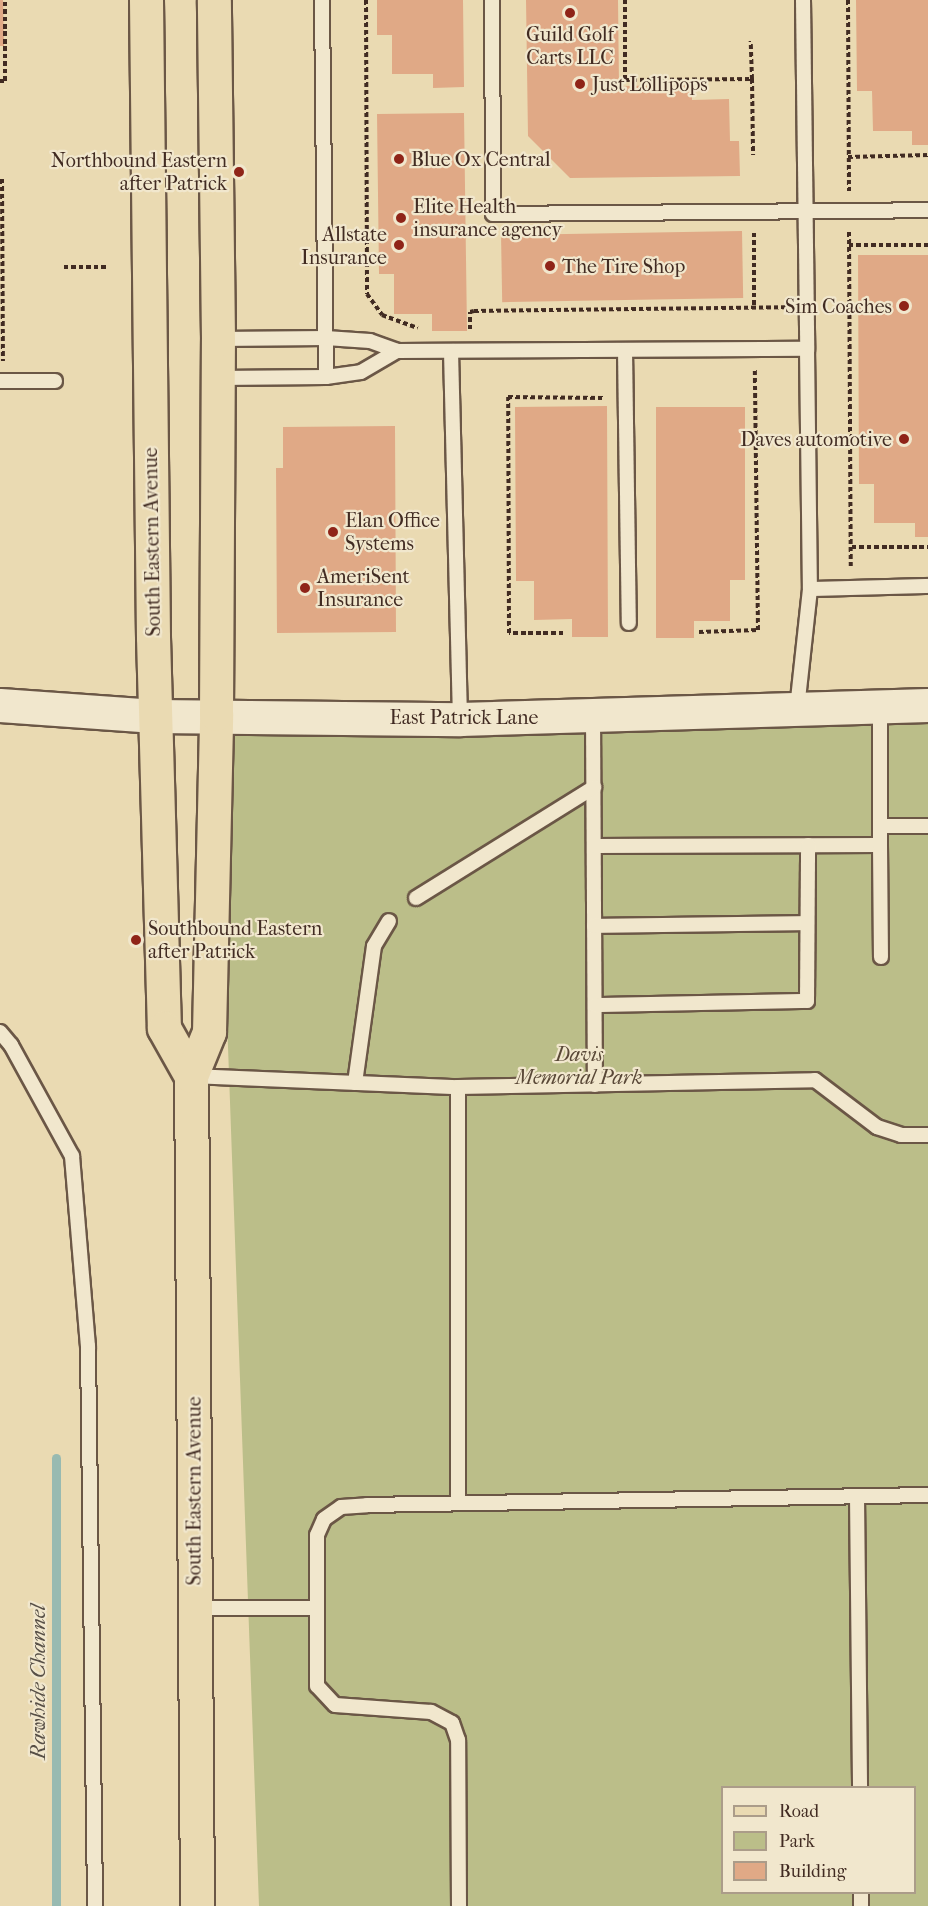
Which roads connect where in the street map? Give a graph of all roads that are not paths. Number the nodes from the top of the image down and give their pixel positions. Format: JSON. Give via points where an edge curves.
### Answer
{"nodes":[{"id":1,"x":146,"y":0,"type":"edge"},
{"id":2,"x":214,"y":0,"type":"edge"},
{"id":3,"x":322,"y":0,"type":"edge"},
{"id":4,"x":492,"y":0,"type":"edge"},
{"id":5,"x":803,"y":0,"type":"edge"},
{"id":6,"x":928,"y":210,"type":"edge"},
{"id":7,"x":806,"y":212,"type":"junction"},
{"id":8,"x":326,"y":338,"type":"junction"},
{"id":9,"x":218,"y":339,"type":"junction"},
{"id":10,"x":807,"y":349,"type":"junction"},
{"id":11,"x":625,"y":350,"type":"junction"},
{"id":12,"x":397,"y":351,"type":"junction"},
{"id":13,"x":452,"y":351,"type":"junction"},
{"id":14,"x":326,"y":377,"type":"junction"},
{"id":15,"x":218,"y":378,"type":"junction"},
{"id":16,"x":1,"y":381,"type":"edge"},
{"id":17,"x":55,"y":381,"type":"dead end"},
{"id":18,"x":928,"y":586,"type":"edge"},
{"id":19,"x":810,"y":589,"type":"junction"},
{"id":20,"x":629,"y":623,"type":"dead end"},
{"id":21,"x":0,"y":705,"type":"edge"},
{"id":22,"x":928,"y":705,"type":"edge"},
{"id":23,"x":880,"y":706,"type":"junction"},
{"id":24,"x":797,"y":709,"type":"junction"},
{"id":25,"x":216,"y":714,"type":"junction"},
{"id":26,"x":593,"y":715,"type":"junction"},
{"id":27,"x":155,"y":716,"type":"junction"},
{"id":28,"x":460,"y":719,"type":"junction"},
{"id":29,"x":594,"y":787,"type":"junction"},
{"id":30,"x":880,"y":826,"type":"junction"},
{"id":31,"x":928,"y":826,"type":"edge"},
{"id":32,"x":808,"y":845,"type":"junction"},
{"id":33,"x":880,"y":845,"type":"junction"},
{"id":34,"x":594,"y":846,"type":"junction"},
{"id":35,"x":416,"y":898,"type":"dead end"},
{"id":36,"x":389,"y":921,"type":"dead end"},
{"id":37,"x":807,"y":923,"type":"junction"},
{"id":38,"x":594,"y":926,"type":"junction"},
{"id":39,"x":881,"y":957,"type":"dead end"},
{"id":40,"x":595,"y":1005,"type":"junction"},
{"id":41,"x":0,"y":1032,"type":"edge"},
{"id":42,"x":191,"y":1076,"type":"junction"},
{"id":43,"x":355,"y":1083,"type":"junction"},
{"id":44,"x":595,"y":1084,"type":"junction"},
{"id":45,"x":458,"y":1087,"type":"junction"},
{"id":46,"x":928,"y":1135,"type":"edge"},
{"id":47,"x":928,"y":1495,"type":"edge"},
{"id":48,"x":857,"y":1496,"type":"junction"},
{"id":49,"x":458,"y":1503,"type":"junction"},
{"id":50,"x":195,"y":1608,"type":"junction"},
{"id":51,"x":314,"y":1608,"type":"junction"},
{"id":52,"x":860,"y":1786,"type":"edge"},
{"id":53,"x":95,"y":1906,"type":"edge"},
{"id":54,"x":197,"y":1906,"type":"edge"},
{"id":55,"x":459,"y":1906,"type":"edge"}],
"edges":[{"from":1,"to":27,"type":"main road","name":"South Eastern Avenue"},
{"from":2,"to":9,"type":"main road","name":"South Eastern Avenue"},
{"from":3,"to":8,"type":"lane"},
{"from":4,"to":7,"type":"lane","via":[[493,214]]},
{"from":5,"to":7,"type":"lane"},
{"from":6,"to":7,"type":"lane"},
{"from":7,"to":10,"type":"lane"},
{"from":8,"to":9,"type":"lane"},
{"from":8,"to":12,"type":"lane","via":[[370,341]]},
{"from":8,"to":14,"type":"lane"},
{"from":9,"to":15,"type":"main road","name":"South Eastern Avenue"},
{"from":10,"to":11,"type":"lane"},
{"from":10,"to":19,"type":"lane"},
{"from":11,"to":13,"type":"lane"},
{"from":11,"to":20,"type":"lane"},
{"from":12,"to":13,"type":"lane"},
{"from":12,"to":14,"type":"lane","via":[[361,372]]},
{"from":13,"to":28,"type":"lane"},
{"from":14,"to":15,"type":"lane"},
{"from":15,"to":25,"type":"main road","name":"South Eastern Avenue"},
{"from":16,"to":17,"type":"lane"},
{"from":18,"to":19,"type":"lane"},
{"from":19,"to":24,"type":"lane"},
{"from":21,"to":27,"type":"main road","name":"East Patrick Lane"},
{"from":22,"to":23,"type":"main road","name":"East Patrick Lane"},
{"from":23,"to":24,"type":"main road","name":"East Patrick Lane"},
{"from":23,"to":30,"type":"lane"},
{"from":24,"to":26,"type":"main road","name":"East Patrick Lane"},
{"from":25,"to":27,"type":"main road","name":"East Patrick Lane"},
{"from":25,"to":28,"type":"main road","name":"East Patrick Lane"},
{"from":25,"to":42,"type":"main road","name":"South Eastern Avenue","via":[[209,1032]]},
{"from":26,"to":28,"type":"main road","name":"East Patrick Lane"},
{"from":26,"to":29,"type":"lane"},
{"from":27,"to":42,"type":"main road","name":"South Eastern Avenue","via":[[164,1028]]},
{"from":29,"to":34,"type":"lane"},
{"from":29,"to":35,"type":"lane"},
{"from":30,"to":31,"type":"lane"},
{"from":30,"to":33,"type":"lane"},
{"from":32,"to":33,"type":"lane"},
{"from":32,"to":34,"type":"lane"},
{"from":32,"to":37,"type":"lane"},
{"from":33,"to":39,"type":"lane"},
{"from":34,"to":38,"type":"lane"},
{"from":36,"to":43,"type":"lane","via":[[374,946]]},
{"from":37,"to":38,"type":"lane"},
{"from":37,"to":40,"type":"lane","via":[[807,1000]]},
{"from":38,"to":40,"type":"lane"},
{"from":40,"to":44,"type":"lane"},
{"from":41,"to":53,"type":"lane","via":[[72,1156],[88,1346]]},
{"from":42,"to":43,"type":"lane"},
{"from":42,"to":50,"type":"main road","name":"South Eastern Avenue"},
{"from":43,"to":45,"type":"lane"},
{"from":44,"to":45,"type":"lane"},
{"from":44,"to":46,"type":"lane","via":[[814,1080],[877,1127],[901,1135]]},
{"from":45,"to":49,"type":"lane"},
{"from":47,"to":48,"type":"lane"},
{"from":48,"to":49,"type":"lane"},
{"from":48,"to":52,"type":"lane"},
{"from":49,"to":51,"type":"lane","via":[[341,1507],[324,1519],[317,1535]]},
{"from":50,"to":51,"type":"lane"},
{"from":50,"to":54,"type":"main road","name":"South Eastern Avenue"},
{"from":51,"to":55,"type":"lane","via":[[317,1686],[323,1697],[335,1705],[431,1712],[452,1723],[458,1740]]}]}
